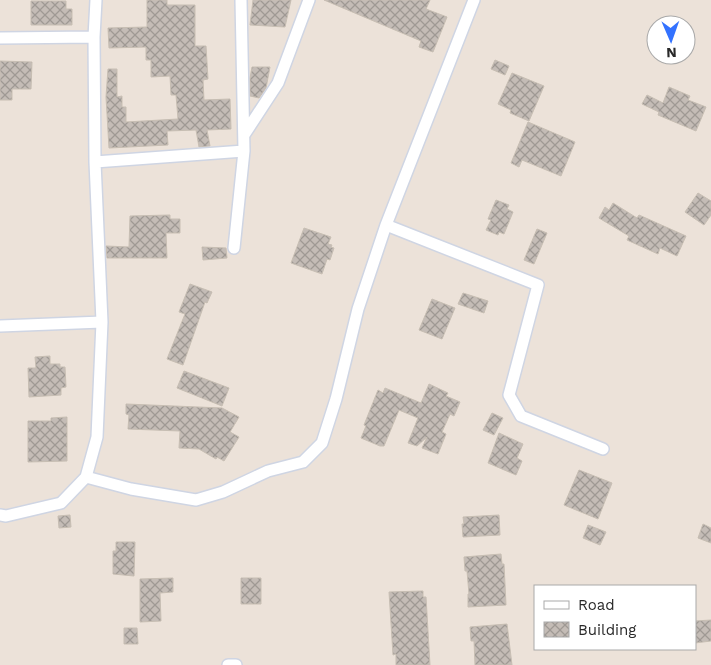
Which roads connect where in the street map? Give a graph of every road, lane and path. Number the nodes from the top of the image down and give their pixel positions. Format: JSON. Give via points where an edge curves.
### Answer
{"nodes":[{"id":1,"x":96,"y":0,"type":"edge"},
{"id":2,"x":241,"y":0,"type":"edge"},
{"id":3,"x":309,"y":0,"type":"edge"},
{"id":4,"x":474,"y":0,"type":"edge"},
{"id":5,"x":94,"y":37,"type":"junction"},
{"id":6,"x":0,"y":38,"type":"edge"},
{"id":7,"x":244,"y":135,"type":"junction"},
{"id":8,"x":244,"y":151,"type":"junction"},
{"id":9,"x":95,"y":162,"type":"junction"},
{"id":10,"x":386,"y":225,"type":"junction"},
{"id":11,"x":234,"y":248,"type":"dead end"},
{"id":12,"x":102,"y":322,"type":"junction"},
{"id":13,"x":0,"y":326,"type":"edge"},
{"id":14,"x":603,"y":449,"type":"dead end"},
{"id":15,"x":86,"y":477,"type":"junction"},
{"id":16,"x":0,"y":515,"type":"edge"},
{"id":17,"x":228,"y":665,"type":"edge"},
{"id":18,"x":236,"y":665,"type":"edge"}],
"edges":[{"from":1,"to":5,"type":"street"},
{"from":2,"to":7,"type":"street"},
{"from":3,"to":7,"type":"street","via":[[278,83]]},
{"from":4,"to":10,"type":"street"},
{"from":5,"to":6,"type":"street"},
{"from":5,"to":9,"type":"street"},
{"from":7,"to":8,"type":"street"},
{"from":8,"to":9,"type":"street"},
{"from":8,"to":11,"type":"street"},
{"from":9,"to":12,"type":"street"},
{"from":10,"to":14,"type":"street","via":[[538,285],[509,395],[521,416]]},
{"from":10,"to":15,"type":"street","via":[[358,309],[322,443],[303,462],[268,471],[223,492],[196,500],[131,489]]},
{"from":12,"to":13,"type":"street"},
{"from":12,"to":15,"type":"street","via":[[96,437]]},
{"from":15,"to":16,"type":"street","via":[[62,503]]},
{"from":17,"to":18,"type":"street"}]}
